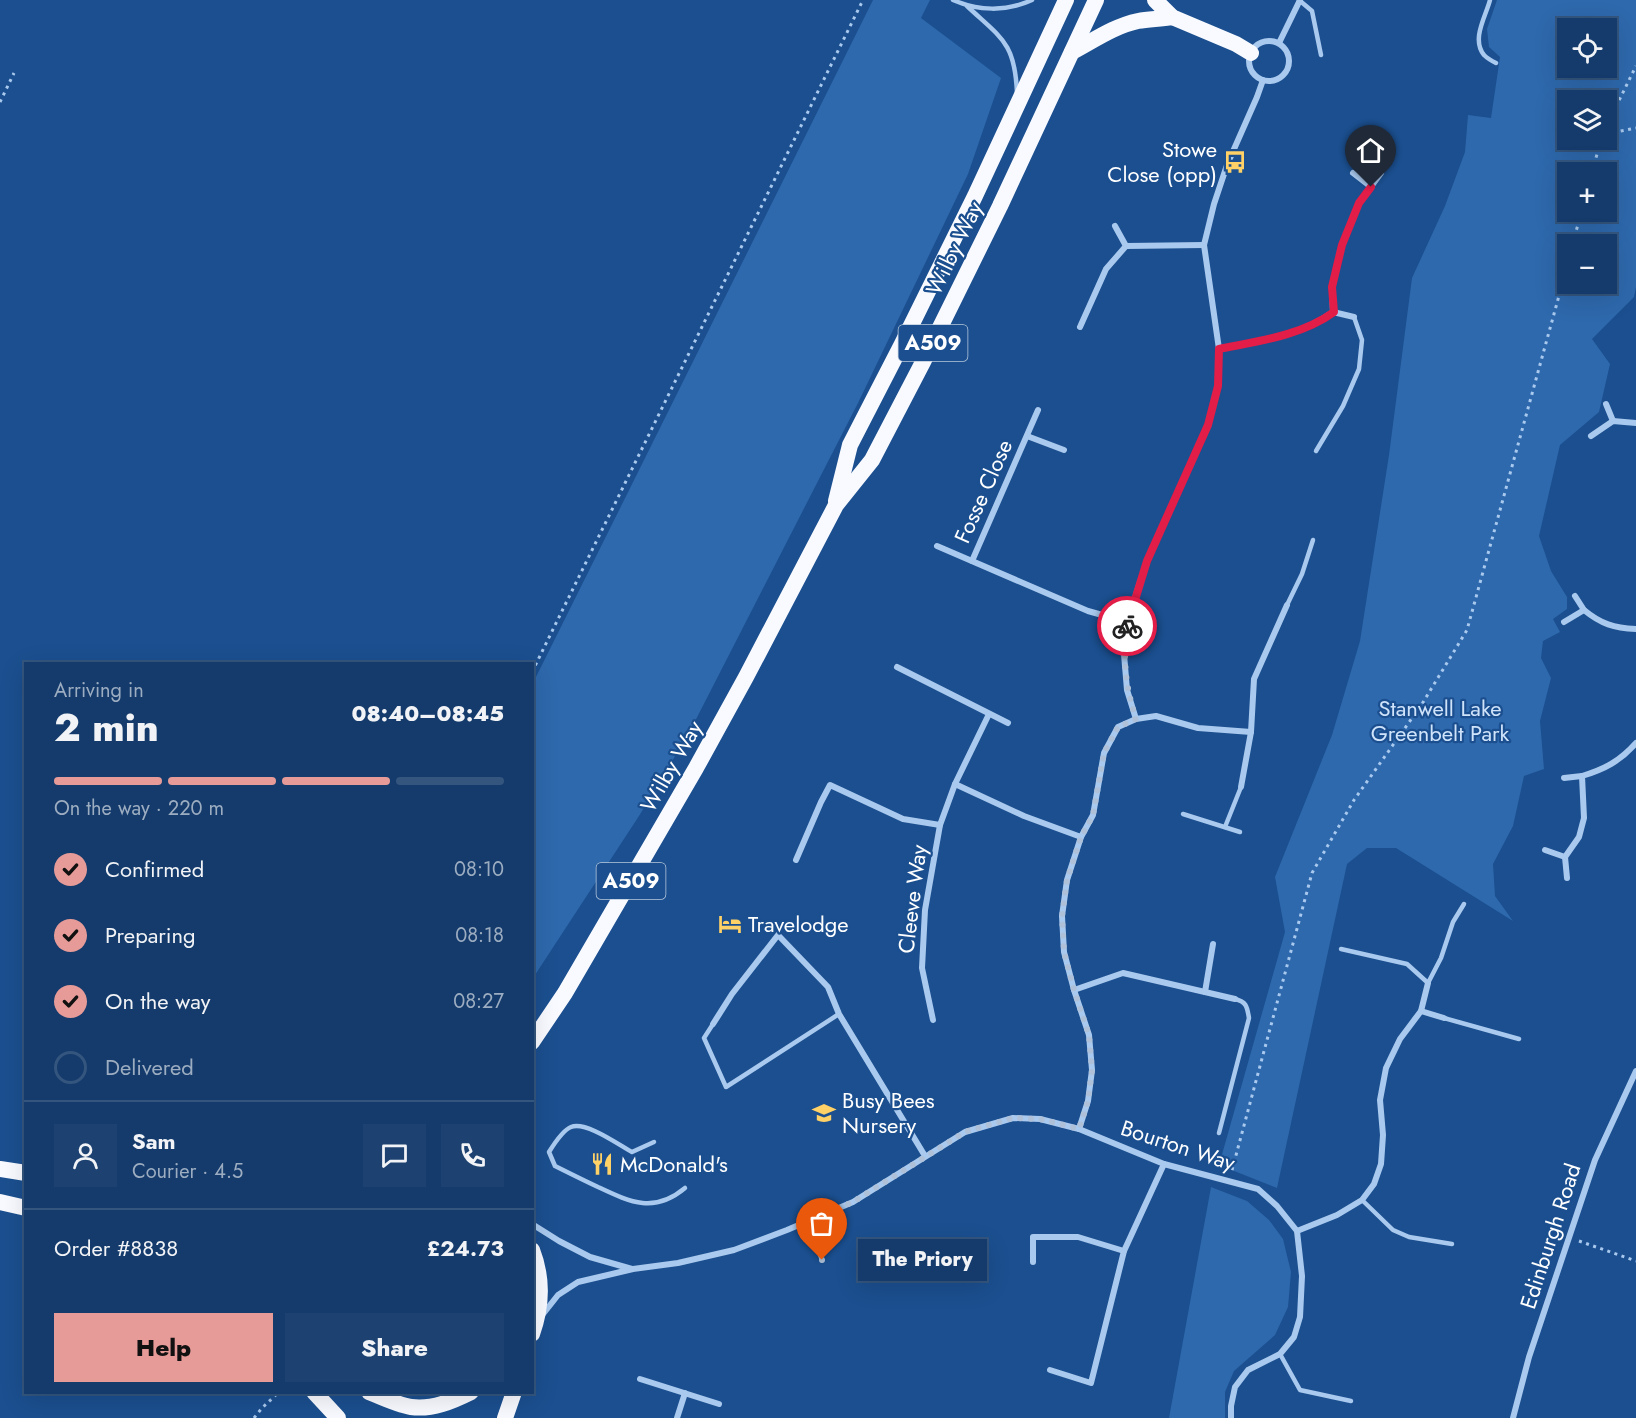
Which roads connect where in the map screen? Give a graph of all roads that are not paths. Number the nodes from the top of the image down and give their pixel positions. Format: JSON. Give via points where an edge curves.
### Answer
{"nodes":[{"id":1,"x":952,"y":0,"type":"edge"},
{"id":2,"x":1032,"y":0,"type":"edge"},
{"id":3,"x":1066,"y":0,"type":"edge"},
{"id":4,"x":1096,"y":0,"type":"edge"},
{"id":5,"x":1155,"y":0,"type":"edge"},
{"id":6,"x":1300,"y":0,"type":"edge"},
{"id":7,"x":1491,"y":0,"type":"edge"},
{"id":8,"x":967,"y":6,"type":"junction"},
{"id":9,"x":1172,"y":17,"type":"junction"},
{"id":10,"x":1279,"y":43,"type":"junction"},
{"id":11,"x":1072,"y":52,"type":"junction"},
{"id":12,"x":1251,"y":52,"type":"junction"},
{"id":13,"x":1321,"y":56,"type":"dead end"},
{"id":14,"x":1496,"y":63,"type":"dead end"},
{"id":15,"x":1263,"y":80,"type":"junction"},
{"id":16,"x":1017,"y":106,"type":"junction"},
{"id":17,"x":1353,"y":173,"type":"dead end"},
{"id":18,"x":1382,"y":173,"type":"dead end"},
{"id":19,"x":1371,"y":187,"type":"junction"},
{"id":20,"x":1115,"y":225,"type":"dead end"},
{"id":21,"x":1204,"y":244,"type":"junction"},
{"id":22,"x":1126,"y":246,"type":"junction"},
{"id":23,"x":1334,"y":312,"type":"junction"},
{"id":24,"x":1354,"y":317,"type":"joint"},
{"id":25,"x":1080,"y":327,"type":"dead end"},
{"id":26,"x":1219,"y":349,"type":"junction"},
{"id":27,"x":1606,"y":404,"type":"dead end"},
{"id":28,"x":1038,"y":410,"type":"dead end"},
{"id":29,"x":1613,"y":421,"type":"junction"},
{"id":30,"x":1636,"y":423,"type":"edge"},
{"id":31,"x":1027,"y":436,"type":"junction"},
{"id":32,"x":1592,"y":436,"type":"dead end"},
{"id":33,"x":1064,"y":450,"type":"dead end"},
{"id":34,"x":1316,"y":451,"type":"dead end"},
{"id":35,"x":836,"y":505,"type":"junction"},
{"id":36,"x":1312,"y":540,"type":"dead end"},
{"id":37,"x":937,"y":546,"type":"dead end"},
{"id":38,"x":972,"y":561,"type":"junction"},
{"id":39,"x":1575,"y":596,"type":"dead end"},
{"id":40,"x":1287,"y":605,"type":"joint"},
{"id":41,"x":1584,"y":610,"type":"junction"},
{"id":42,"x":1127,"y":622,"type":"junction"},
{"id":43,"x":1564,"y":622,"type":"dead end"},
{"id":44,"x":1636,"y":629,"type":"edge"},
{"id":45,"x":897,"y":667,"type":"dead end"},
{"id":46,"x":988,"y":714,"type":"junction"},
{"id":47,"x":1136,"y":719,"type":"junction"},
{"id":48,"x":1008,"y":723,"type":"dead end"},
{"id":49,"x":1251,"y":732,"type":"junction"},
{"id":50,"x":1636,"y":742,"type":"edge"},
{"id":51,"x":1582,"y":776,"type":"junction"},
{"id":52,"x":1564,"y":778,"type":"dead end"},
{"id":53,"x":955,"y":784,"type":"junction"},
{"id":54,"x":1241,"y":787,"type":"joint"},
{"id":55,"x":1183,"y":814,"type":"dead end"},
{"id":56,"x":940,"y":825,"type":"junction"},
{"id":57,"x":1225,"y":827,"type":"junction"},
{"id":58,"x":1240,"y":832,"type":"dead end"},
{"id":59,"x":1081,"y":837,"type":"junction"},
{"id":60,"x":1545,"y":850,"type":"dead end"},
{"id":61,"x":1565,"y":857,"type":"junction"},
{"id":62,"x":796,"y":860,"type":"dead end"},
{"id":63,"x":1566,"y":878,"type":"dead end"},
{"id":64,"x":1464,"y":904,"type":"dead end"},
{"id":65,"x":1213,"y":944,"type":"dead end"},
{"id":66,"x":1341,"y":949,"type":"dead end"},
{"id":67,"x":1428,"y":983,"type":"junction"},
{"id":68,"x":1074,"y":990,"type":"junction"},
{"id":69,"x":1205,"y":992,"type":"junction"},
{"id":70,"x":1235,"y":999,"type":"joint"},
{"id":71,"x":1421,"y":1011,"type":"junction"},
{"id":72,"x":839,"y":1014,"type":"junction"},
{"id":73,"x":1444,"y":1018,"type":"joint"},
{"id":74,"x":933,"y":1020,"type":"dead end"},
{"id":75,"x":713,"y":1024,"type":"joint"},
{"id":76,"x":534,"y":1039,"type":"edge"},
{"id":77,"x":1519,"y":1039,"type":"dead end"},
{"id":78,"x":1636,"y":1071,"type":"edge"},
{"id":79,"x":1079,"y":1129,"type":"junction"},
{"id":80,"x":1220,"y":1133,"type":"dead end"},
{"id":81,"x":654,"y":1142,"type":"dead end"},
{"id":82,"x":925,"y":1156,"type":"junction"},
{"id":83,"x":1164,"y":1164,"type":"junction"},
{"id":84,"x":0,"y":1169,"type":"edge"},
{"id":85,"x":24,"y":1173,"type":"edge"},
{"id":86,"x":685,"y":1188,"type":"dead end"},
{"id":87,"x":1362,"y":1200,"type":"junction"},
{"id":88,"x":0,"y":1202,"type":"edge"},
{"id":89,"x":24,"y":1208,"type":"edge"},
{"id":90,"x":807,"y":1221,"type":"junction"},
{"id":91,"x":534,"y":1225,"type":"edge"},
{"id":92,"x":1297,"y":1231,"type":"junction"},
{"id":93,"x":1452,"y":1244,"type":"dead end"},
{"id":94,"x":1124,"y":1251,"type":"junction"},
{"id":95,"x":534,"y":1255,"type":"edge"},
{"id":96,"x":822,"y":1260,"type":"dead end"},
{"id":97,"x":1033,"y":1262,"type":"dead end"},
{"id":98,"x":633,"y":1269,"type":"junction"},
{"id":99,"x":535,"y":1327,"type":"edge"},
{"id":100,"x":1280,"y":1354,"type":"junction"},
{"id":101,"x":1050,"y":1370,"type":"dead end"},
{"id":102,"x":640,"y":1379,"type":"dead end"},
{"id":103,"x":685,"y":1393,"type":"junction"},
{"id":104,"x":316,"y":1394,"type":"edge"},
{"id":105,"x":467,"y":1394,"type":"edge"},
{"id":106,"x":513,"y":1394,"type":"edge"},
{"id":107,"x":376,"y":1395,"type":"edge"},
{"id":108,"x":1351,"y":1401,"type":"dead end"},
{"id":109,"x":719,"y":1404,"type":"dead end"},
{"id":110,"x":338,"y":1418,"type":"edge"},
{"id":111,"x":406,"y":1418,"type":"edge"},
{"id":112,"x":504,"y":1418,"type":"edge"},
{"id":113,"x":677,"y":1418,"type":"edge"},
{"id":114,"x":1231,"y":1418,"type":"edge"},
{"id":115,"x":1513,"y":1418,"type":"edge"}],
"edges":[{"from":1,"to":8,"type":"lane"},
{"from":2,"to":8,"type":"lane","via":[[991,9]]},
{"from":3,"to":16,"type":"highway","name":"Wilby Way","number":"A509"},
{"from":4,"to":11,"type":"highway","name":"Wilby Way","number":"A509"},
{"from":5,"to":9,"type":"highway"},
{"from":6,"to":10,"type":"street"},
{"from":6,"to":13,"type":"lane","via":[[1312,11]]},
{"from":7,"to":14,"type":"lane","via":[[1480,24],[1480,43],[1483,54]]},
{"from":8,"to":16,"type":"lane","via":[[1010,50]]},
{"from":9,"to":11,"type":"highway","via":[[1126,25]]},
{"from":9,"to":12,"type":"highway"},
{"from":10,"to":12,"type":"street","via":[[1260,43]]},
{"from":10,"to":15,"type":"street","via":[[1288,54],[1288,69],[1277,79]]},
{"from":11,"to":35,"type":"highway","name":"Wilby Way","number":"A509","via":[[924,362],[872,460]]},
{"from":12,"to":15,"type":"street","via":[[1250,65]]},
{"from":15,"to":21,"type":"street","via":[[1227,165]]},
{"from":16,"to":35,"type":"highway","name":"Wilby Way","number":"A509","via":[[850,445]]},
{"from":17,"to":19,"type":"street"},
{"from":18,"to":19,"type":"street"},
{"from":19,"to":23,"type":"street","via":[[1359,203],[1342,245],[1332,287]]},
{"from":20,"to":22,"type":"street"},
{"from":21,"to":22,"type":"street"},
{"from":21,"to":26,"type":"street"},
{"from":22,"to":25,"type":"street","via":[[1106,269]]},
{"from":23,"to":24,"type":"street"},
{"from":23,"to":26,"type":"street","via":[[1304,329]]},
{"from":24,"to":34,"type":"lane","via":[[1362,340],[1359,369],[1343,406]]},
{"from":26,"to":42,"type":"street","via":[[1218,386],[1208,425],[1147,561]]},
{"from":27,"to":29,"type":"street"},
{"from":28,"to":31,"type":"street","name":"Fosse Close"},
{"from":29,"to":30,"type":"street"},
{"from":29,"to":32,"type":"street"},
{"from":31,"to":33,"type":"street","name":"Fosse Close"},
{"from":31,"to":38,"type":"street","name":"Fosse Close"},
{"from":35,"to":76,"type":"highway","name":"Wilby Way","number":"A509","via":[[696,768]]},
{"from":36,"to":40,"type":"lane"},
{"from":37,"to":38,"type":"street","name":"Fosse Close"},
{"from":38,"to":42,"type":"street","name":"Fosse Close","via":[[1088,611]]},
{"from":39,"to":41,"type":"street"},
{"from":40,"to":49,"type":"street","via":[[1254,679]]},
{"from":41,"to":43,"type":"street"},
{"from":41,"to":44,"type":"street","via":[[1596,620]]},
{"from":42,"to":47,"type":"street","via":[[1127,690]]},
{"from":45,"to":46,"type":"street"},
{"from":46,"to":48,"type":"street"},
{"from":46,"to":53,"type":"street","name":"Cleeve Way"},
{"from":47,"to":49,"type":"street","via":[[1156,716],[1198,728]]},
{"from":47,"to":59,"type":"street","via":[[1118,727],[1104,753],[1093,815]]},
{"from":49,"to":54,"type":"street"},
{"from":50,"to":51,"type":"street","via":[[1603,769]]},
{"from":51,"to":52,"type":"street"},
{"from":51,"to":61,"type":"street","via":[[1584,818],[1579,837]]},
{"from":53,"to":56,"type":"street","name":"Cleeve Way"},
{"from":53,"to":59,"type":"street"},
{"from":54,"to":57,"type":"lane"},
{"from":55,"to":57,"type":"lane"},
{"from":56,"to":62,"type":"street","via":[[903,819],[830,785]]},
{"from":56,"to":74,"type":"street","name":"Cleeve Way","via":[[925,910],[922,968]]},
{"from":57,"to":58,"type":"lane"},
{"from":59,"to":68,"type":"street","via":[[1067,880],[1062,916],[1064,952]]},
{"from":60,"to":61,"type":"street"},
{"from":61,"to":63,"type":"street"},
{"from":64,"to":67,"type":"lane"},
{"from":65,"to":69,"type":"street"},
{"from":66,"to":67,"type":"lane","via":[[1407,964]]},
{"from":67,"to":71,"type":"street"},
{"from":68,"to":69,"type":"street","via":[[1124,973]]},
{"from":68,"to":79,"type":"street","via":[[1089,1035],[1092,1070]]},
{"from":69,"to":70,"type":"street"},
{"from":70,"to":80,"type":"lane","via":[[1247,1007],[1249,1018]]},
{"from":71,"to":73,"type":"street"},
{"from":71,"to":87,"type":"street","via":[[1400,1039],[1386,1068],[1380,1100],[1381,1164],[1374,1184]]},
{"from":72,"to":75,"type":"lane","via":[[726,1087],[704,1038]]},
{"from":72,"to":75,"type":"street","via":[[828,987],[778,935]]},
{"from":72,"to":82,"type":"street"},
{"from":73,"to":77,"type":"lane"},
{"from":78,"to":115,"type":"street","name":"Edinburgh Road","via":[[1594,1160],[1529,1357]]},
{"from":79,"to":82,"type":"street","name":"Bourton Way","via":[[1040,1119],[1013,1118],[965,1132]]},
{"from":79,"to":83,"type":"street","name":"Bourton Way"},
{"from":81,"to":86,"type":"lane","via":[[632,1152],[584,1126],[571,1127],[549,1152],[555,1166],[626,1201],[654,1204]]},
{"from":82,"to":90,"type":"street","name":"Bourton Way","via":[[853,1202]]},
{"from":83,"to":92,"type":"street","name":"Bourton Way","via":[[1258,1189],[1278,1206]]},
{"from":83,"to":94,"type":"street"},
{"from":84,"to":85,"type":"highway"},
{"from":87,"to":92,"type":"street"},
{"from":87,"to":93,"type":"lane","via":[[1393,1230],[1409,1237]]},
{"from":88,"to":89,"type":"highway"},
{"from":90,"to":96,"type":"lane"},
{"from":90,"to":98,"type":"street","name":"Bourton Way","via":[[734,1250]]},
{"from":91,"to":98,"type":"street","name":"Bourton Way","via":[[590,1257]]},
{"from":92,"to":100,"type":"street","via":[[1302,1276],[1300,1317],[1294,1337]]},
{"from":94,"to":97,"type":"street","via":[[1078,1237],[1033,1237]]},
{"from":94,"to":101,"type":"street","via":[[1091,1383]]},
{"from":95,"to":99,"type":"highway","via":[[541,1290]]},
{"from":98,"to":99,"type":"street","name":"Bourton Way","via":[[578,1282],[558,1295]]},
{"from":100,"to":108,"type":"lane","via":[[1300,1390]]},
{"from":100,"to":114,"type":"street","via":[[1248,1370],[1241,1378],[1235,1387]]},
{"from":102,"to":103,"type":"street"},
{"from":103,"to":109,"type":"street"},
{"from":103,"to":113,"type":"street"},
{"from":104,"to":110,"type":"highway"},
{"from":105,"to":107,"type":"highway","via":[[434,1406],[411,1407]]},
{"from":106,"to":112,"type":"highway"},
{"from":107,"to":111,"type":"highway"}]}
